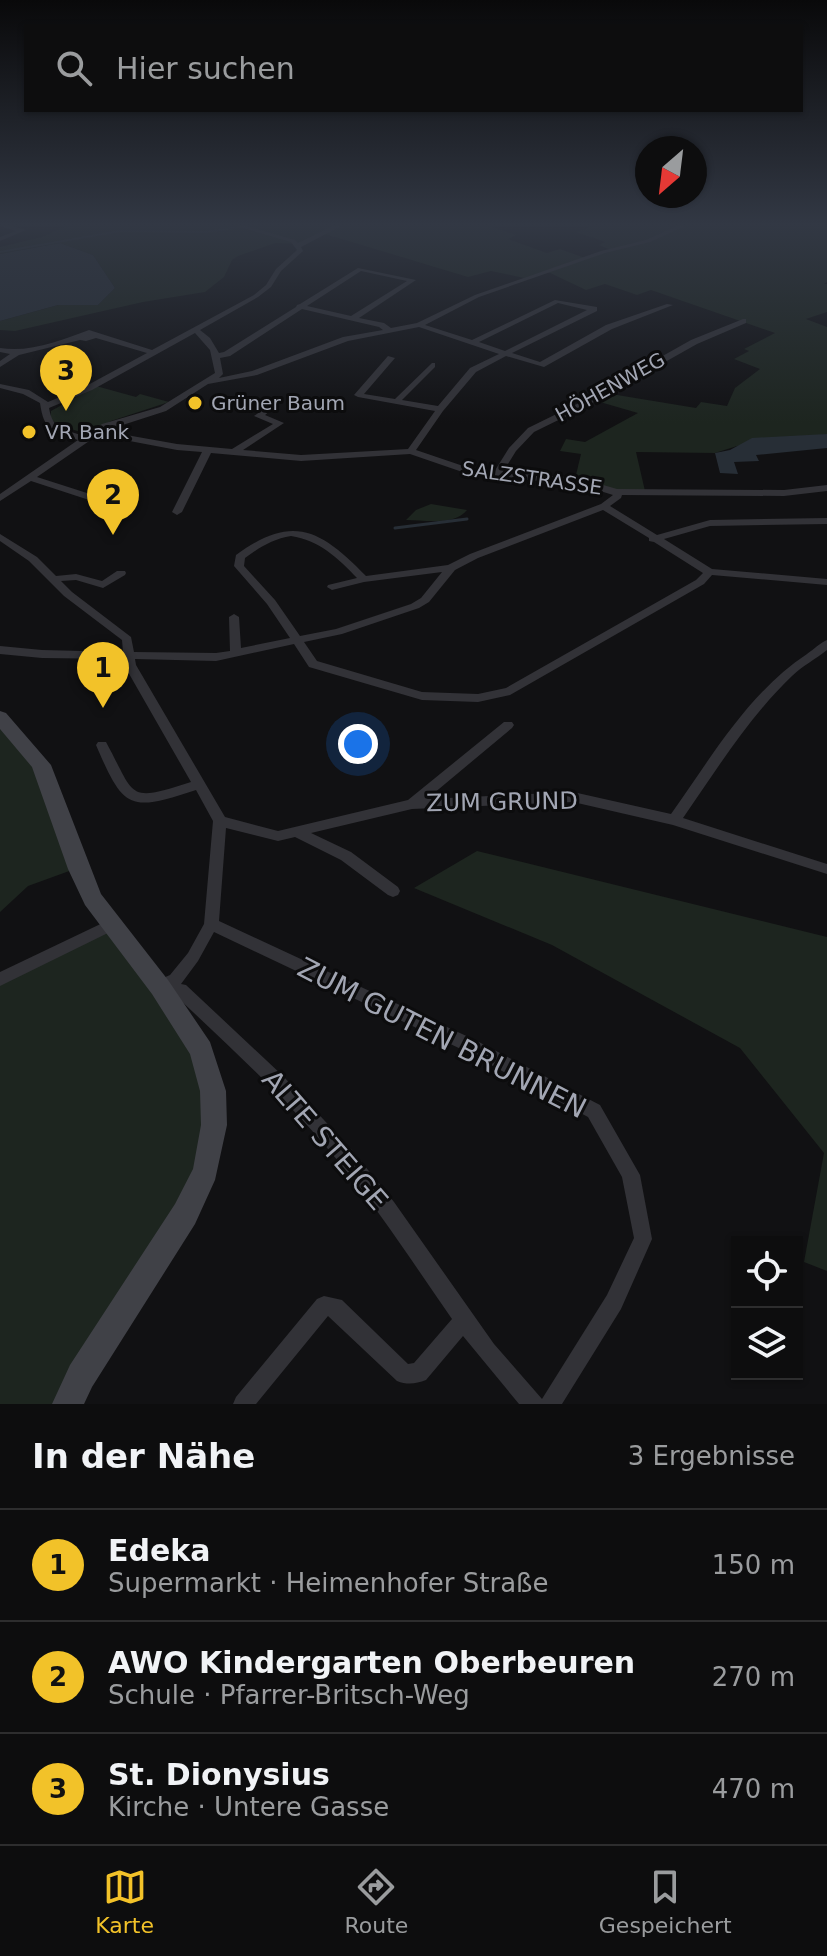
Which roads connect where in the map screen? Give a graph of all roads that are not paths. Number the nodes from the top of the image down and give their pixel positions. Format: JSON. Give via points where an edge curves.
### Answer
{"nodes":[{"id":1,"x":262,"y":292,"type":"edge"},
{"id":2,"x":323,"y":292,"type":"edge"},
{"id":3,"x":395,"y":292,"type":"edge"},
{"id":4,"x":489,"y":292,"type":"edge"},
{"id":5,"x":669,"y":305,"type":"dead end"},
{"id":6,"x":299,"y":306,"type":"junction"},
{"id":7,"x":353,"y":318,"type":"junction"},
{"id":8,"x":743,"y":321,"type":"dead end"},
{"id":9,"x":419,"y":325,"type":"junction"},
{"id":10,"x":389,"y":330,"type":"junction"},
{"id":11,"x":197,"y":331,"type":"junction"},
{"id":12,"x":472,"y":343,"type":"junction"},
{"id":13,"x":0,"y":350,"type":"edge"},
{"id":14,"x":16,"y":353,"type":"junction"},
{"id":15,"x":154,"y":353,"type":"junction"},
{"id":16,"x":506,"y":354,"type":"junction"},
{"id":17,"x":218,"y":356,"type":"junction"},
{"id":18,"x":391,"y":358,"type":"dead end"},
{"id":19,"x":0,"y":365,"type":"edge"},
{"id":20,"x":432,"y":365,"type":"dead end"},
{"id":21,"x":209,"y":382,"type":"junction"},
{"id":22,"x":0,"y":386,"type":"edge"},
{"id":23,"x":397,"y":401,"type":"junction"},
{"id":24,"x":46,"y":406,"type":"junction"},
{"id":25,"x":440,"y":409,"type":"junction"},
{"id":26,"x":267,"y":410,"type":"dead end"},
{"id":27,"x":97,"y":432,"type":"junction"},
{"id":28,"x":86,"y":440,"type":"junction"},
{"id":29,"x":207,"y":451,"type":"junction"},
{"id":30,"x":411,"y":451,"type":"junction"},
{"id":31,"x":232,"y":453,"type":"junction"},
{"id":32,"x":496,"y":476,"type":"junction"},
{"id":33,"x":32,"y":478,"type":"junction"},
{"id":34,"x":827,"y":488,"type":"edge"},
{"id":35,"x":617,"y":492,"type":"junction"},
{"id":36,"x":0,"y":498,"type":"edge"},
{"id":37,"x":112,"y":500,"type":"dead end"},
{"id":38,"x":604,"y":506,"type":"junction"},
{"id":39,"x":177,"y":512,"type":"dead end"},
{"id":40,"x":827,"y":521,"type":"edge"},
{"id":41,"x":0,"y":537,"type":"edge"},
{"id":42,"x":653,"y":539,"type":"junction"},
{"id":43,"x":451,"y":568,"type":"junction"},
{"id":44,"x":709,"y":572,"type":"junction"},
{"id":45,"x":121,"y":573,"type":"dead end"},
{"id":46,"x":54,"y":579,"type":"junction"},
{"id":47,"x":364,"y":579,"type":"junction"},
{"id":48,"x":827,"y":582,"type":"edge"},
{"id":49,"x":332,"y":587,"type":"dead end"},
{"id":50,"x":234,"y":617,"type":"dead end"},
{"id":51,"x":297,"y":641,"type":"junction"},
{"id":52,"x":825,"y":649,"type":"edge"},
{"id":53,"x":0,"y":650,"type":"edge"},
{"id":54,"x":236,"y":653,"type":"junction"},
{"id":55,"x":131,"y":654,"type":"junction"},
{"id":56,"x":0,"y":717,"type":"edge"},
{"id":57,"x":508,"y":725,"type":"dead end"},
{"id":58,"x":102,"y":745,"type":"dead end"},
{"id":59,"x":200,"y":784,"type":"junction"},
{"id":60,"x":412,"y":804,"type":"junction"},
{"id":61,"x":674,"y":820,"type":"junction"},
{"id":62,"x":220,"y":821,"type":"junction"},
{"id":63,"x":299,"y":833,"type":"junction"},
{"id":64,"x":827,"y":869,"type":"edge"},
{"id":65,"x":393,"y":891,"type":"dead end"},
{"id":66,"x":211,"y":924,"type":"junction"},
{"id":67,"x":111,"y":925,"type":"junction"},
{"id":68,"x":0,"y":979,"type":"edge"},
{"id":69,"x":160,"y":987,"type":"junction"},
{"id":70,"x":463,"y":1321,"type":"junction"},
{"id":71,"x":68,"y":1404,"type":"edge"},
{"id":72,"x":243,"y":1404,"type":"edge"},
{"id":73,"x":533,"y":1404,"type":"edge"},
{"id":74,"x":550,"y":1404,"type":"edge"}],
"edges":[{"from":1,"to":11,"type":"street"},
{"from":2,"to":6,"type":"street"},
{"from":3,"to":7,"type":"street"},
{"from":4,"to":9,"type":"street"},
{"from":5,"to":16,"type":"street","via":[[609,327],[541,365]]},
{"from":6,"to":7,"type":"street"},
{"from":6,"to":17,"type":"street"},
{"from":7,"to":10,"type":"street"},
{"from":8,"to":32,"type":"street","name":"HÖHENWEG","via":[[531,430]]},
{"from":9,"to":10,"type":"street"},
{"from":9,"to":12,"type":"street"},
{"from":10,"to":21,"type":"street"},
{"from":11,"to":15,"type":"street"},
{"from":11,"to":17,"type":"street"},
{"from":12,"to":16,"type":"street"},
{"from":12,"to":16,"type":"street","via":[[557,301],[598,307]]},
{"from":13,"to":14,"type":"street"},
{"from":14,"to":15,"type":"street","via":[[86,332]]},
{"from":14,"to":19,"type":"street"},
{"from":15,"to":24,"type":"street"},
{"from":16,"to":25,"type":"street","via":[[473,370]]},
{"from":17,"to":21,"type":"street","via":[[219,374]]},
{"from":18,"to":23,"type":"street","via":[[358,395]]},
{"from":20,"to":23,"type":"street"},
{"from":21,"to":27,"type":"street","via":[[163,409]]},
{"from":22,"to":24,"type":"street","via":[[26,392]]},
{"from":23,"to":25,"type":"street"},
{"from":24,"to":28,"type":"street","via":[[53,428]]},
{"from":25,"to":30,"type":"street"},
{"from":26,"to":31,"type":"street","via":[[258,416],[280,423]]},
{"from":27,"to":28,"type":"street"},
{"from":27,"to":29,"type":"street","name":"SALZSTRASSE"},
{"from":28,"to":33,"type":"street"},
{"from":29,"to":31,"type":"street","name":"SALZSTRASSE"},
{"from":29,"to":39,"type":"street"},
{"from":30,"to":31,"type":"street","name":"SALZSTRASSE","via":[[324,459]]},
{"from":30,"to":32,"type":"street","name":"SALZSTRASSE","via":[[451,467]]},
{"from":32,"to":35,"type":"street","name":"SALZSTRASSE","via":[[579,481]]},
{"from":33,"to":36,"type":"street"},
{"from":33,"to":37,"type":"street"},
{"from":34,"to":35,"type":"street","name":"SALZSTRASSE","via":[[784,493]]},
{"from":35,"to":38,"type":"street"},
{"from":38,"to":42,"type":"street"},
{"from":38,"to":43,"type":"street"},
{"from":40,"to":42,"type":"street","via":[[710,523]]},
{"from":41,"to":46,"type":"street"},
{"from":42,"to":44,"type":"street"},
{"from":43,"to":47,"type":"street"},
{"from":43,"to":51,"type":"street","via":[[415,606]]},
{"from":44,"to":48,"type":"street"},
{"from":44,"to":51,"type":"street","via":[[510,691],[478,698],[422,696],[330,671],[313,664]]},
{"from":45,"to":46,"type":"street","via":[[103,585],[76,577]]},
{"from":46,"to":55,"type":"street","via":[[127,639]]},
{"from":47,"to":49,"type":"street"},
{"from":47,"to":51,"type":"street","via":[[338,552],[308,535],[284,531],[240,557],[239,566]]},
{"from":50,"to":54,"type":"street"},
{"from":51,"to":54,"type":"street"},
{"from":52,"to":61,"type":"street","via":[[789,672],[738,731]]},
{"from":53,"to":55,"type":"street"},
{"from":54,"to":55,"type":"street","via":[[190,658]]},
{"from":55,"to":59,"type":"street","via":[[130,665]]},
{"from":56,"to":67,"type":"main road","via":[[41,765],[79,869]]},
{"from":57,"to":60,"type":"street"},
{"from":58,"to":59,"type":"street","via":[[131,798],[144,802]]},
{"from":59,"to":62,"type":"street"},
{"from":60,"to":61,"type":"street","name":"ZUM GRUND","via":[[573,797]]},
{"from":60,"to":63,"type":"street","name":"ZUM GRUND"},
{"from":61,"to":64,"type":"street","name":"ZUM GRUND"},
{"from":62,"to":63,"type":"street","name":"ZUM GRUND","via":[[262,834]]},
{"from":62,"to":66,"type":"street"},
{"from":63,"to":65,"type":"street","via":[[346,856]]},
{"from":66,"to":69,"type":"street","via":[[175,980]]},
{"from":66,"to":74,"type":"street","name":"ZUM GUTEN BRUNNEN","via":[[469,1045],[594,1111],[631,1175],[643,1239],[614,1302]]},
{"from":67,"to":68,"type":"street"},
{"from":67,"to":69,"type":"main road"},
{"from":69,"to":70,"type":"street","name":"ALTE STEIGE","via":[[180,990],[311,1116],[366,1181]]},
{"from":69,"to":71,"type":"main road","via":[[201,1050],[213,1091],[206,1171]]},
{"from":70,"to":72,"type":"street","via":[[419,1373],[404,1374],[335,1307],[324,1306]]},
{"from":70,"to":73,"type":"street","name":"ALTE STEIGE"}]}
